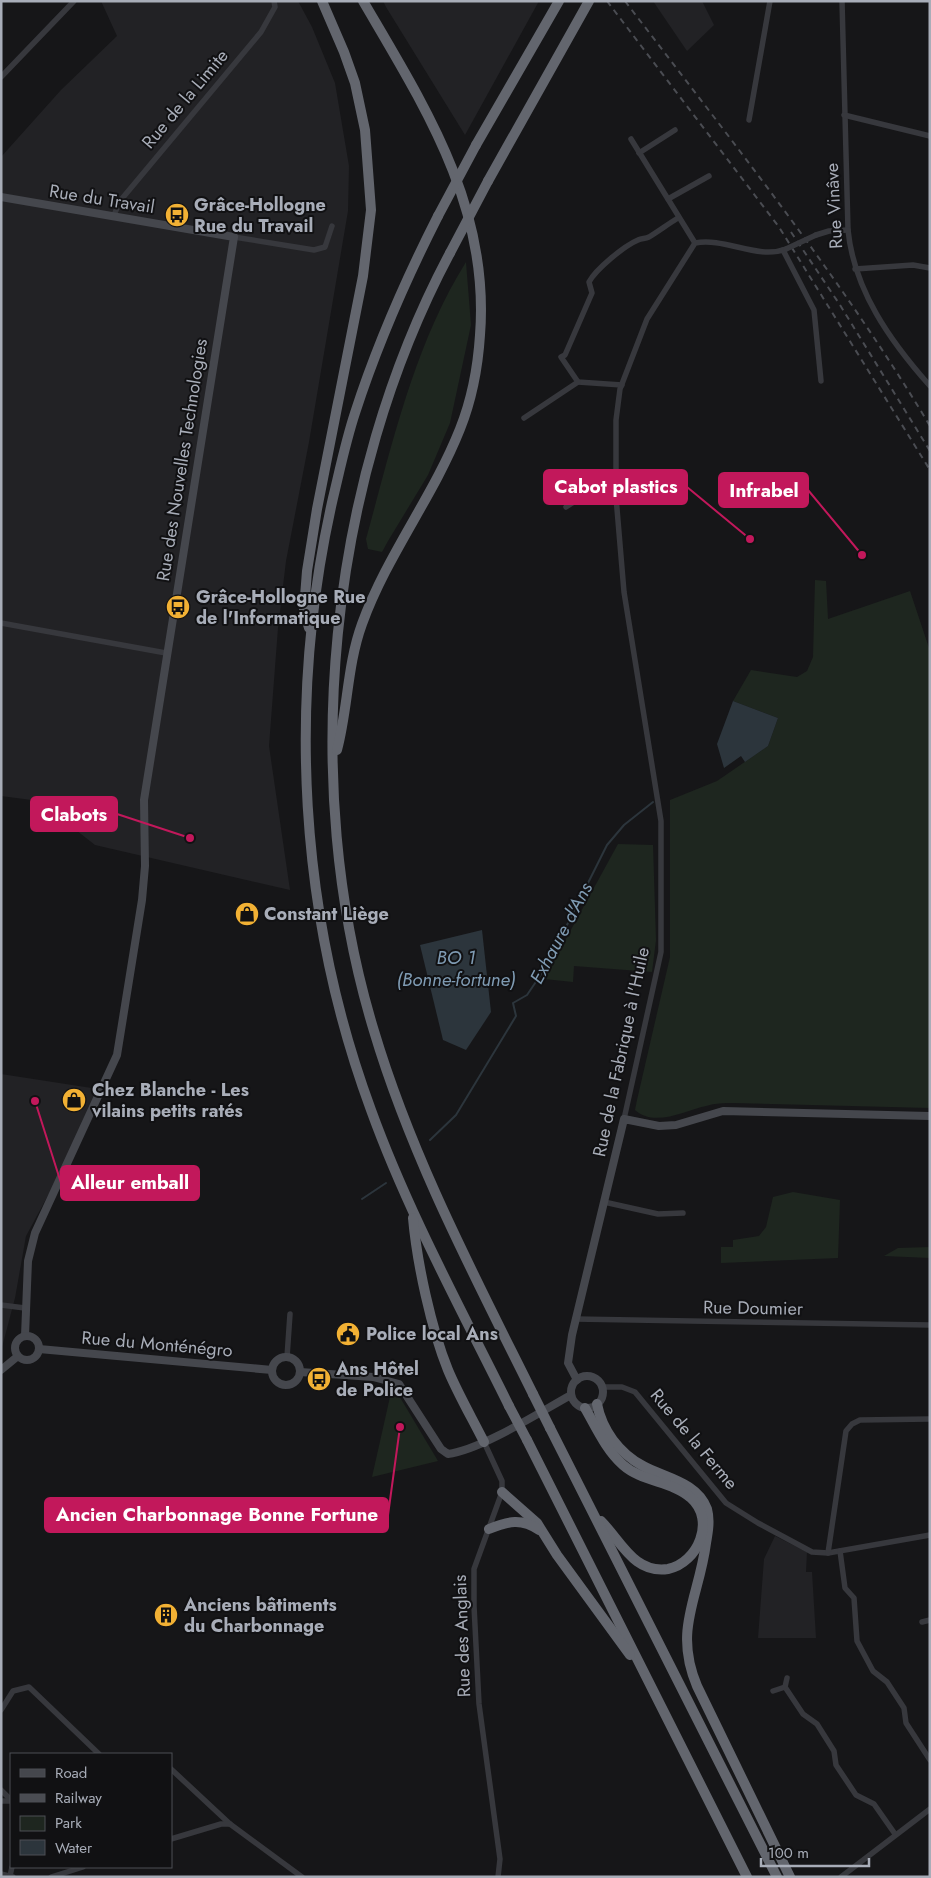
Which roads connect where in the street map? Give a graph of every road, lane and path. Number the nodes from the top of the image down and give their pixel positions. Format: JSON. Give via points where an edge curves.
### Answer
{"nodes":[{"id":1,"x":74,"y":1,"type":"edge"},
{"id":2,"x":274,"y":1,"type":"edge"},
{"id":3,"x":322,"y":1,"type":"edge"},
{"id":4,"x":363,"y":1,"type":"edge"},
{"id":5,"x":559,"y":1,"type":"edge"},
{"id":6,"x":590,"y":1,"type":"edge"},
{"id":7,"x":770,"y":1,"type":"edge"},
{"id":8,"x":842,"y":1,"type":"edge"},
{"id":9,"x":1,"y":76,"type":"edge"},
{"id":10,"x":844,"y":115,"type":"junction"},
{"id":11,"x":749,"y":120,"type":"dead end"},
{"id":12,"x":675,"y":130,"type":"dead end"},
{"id":13,"x":930,"y":136,"type":"edge"},
{"id":14,"x":631,"y":139,"type":"dead end"},
{"id":15,"x":639,"y":153,"type":"junction"},
{"id":16,"x":709,"y":176,"type":"dead end"},
{"id":17,"x":1,"y":197,"type":"edge"},
{"id":18,"x":668,"y":199,"type":"junction"},
{"id":19,"x":114,"y":216,"type":"junction"},
{"id":20,"x":678,"y":218,"type":"junction"},
{"id":21,"x":332,"y":226,"type":"dead end"},
{"id":22,"x":848,"y":230,"type":"junction"},
{"id":23,"x":234,"y":237,"type":"junction"},
{"id":24,"x":695,"y":243,"type":"junction"},
{"id":25,"x":785,"y":250,"type":"junction"},
{"id":26,"x":930,"y":268,"type":"edge"},
{"id":27,"x":855,"y":269,"type":"junction"},
{"id":28,"x":821,"y":381,"type":"dead end"},
{"id":29,"x":578,"y":382,"type":"junction"},
{"id":30,"x":622,"y":385,"type":"junction"},
{"id":31,"x":930,"y":386,"type":"edge"},
{"id":32,"x":524,"y":418,"type":"dead end"},
{"id":33,"x":616,"y":475,"type":"junction"},
{"id":34,"x":566,"y":507,"type":"dead end"},
{"id":35,"x":1,"y":623,"type":"edge"},
{"id":36,"x":311,"y":633,"type":"junction"},
{"id":37,"x":166,"y":653,"type":"junction"},
{"id":38,"x":333,"y":764,"type":"junction"},
{"id":39,"x":930,"y":1116,"type":"edge"},
{"id":40,"x":624,"y":1118,"type":"junction"},
{"id":41,"x":604,"y":1202,"type":"junction"},
{"id":42,"x":412,"y":1210,"type":"junction"},
{"id":43,"x":683,"y":1213,"type":"dead end"},
{"id":44,"x":1,"y":1305,"type":"edge"},
{"id":45,"x":25,"y":1308,"type":"junction"},
{"id":46,"x":290,"y":1314,"type":"dead end"},
{"id":47,"x":575,"y":1320,"type":"junction"},
{"id":48,"x":930,"y":1325,"type":"edge"},
{"id":49,"x":25,"y":1336,"type":"junction"},
{"id":50,"x":39,"y":1349,"type":"junction"},
{"id":51,"x":18,"y":1356,"type":"junction"},
{"id":52,"x":287,"y":1357,"type":"junction"},
{"id":53,"x":1,"y":1370,"type":"edge"},
{"id":54,"x":272,"y":1370,"type":"junction"},
{"id":55,"x":300,"y":1372,"type":"junction"},
{"id":56,"x":577,"y":1380,"type":"junction"},
{"id":57,"x":602,"y":1387,"type":"junction"},
{"id":58,"x":572,"y":1395,"type":"junction"},
{"id":59,"x":597,"y":1404,"type":"junction"},
{"id":60,"x":585,"y":1408,"type":"junction"},
{"id":61,"x":930,"y":1419,"type":"edge"},
{"id":62,"x":484,"y":1442,"type":"junction"},
{"id":63,"x":502,"y":1492,"type":"junction"},
{"id":64,"x":594,"y":1515,"type":"junction"},
{"id":65,"x":489,"y":1529,"type":"junction"},
{"id":66,"x":544,"y":1534,"type":"junction"},
{"id":67,"x":930,"y":1535,"type":"edge"},
{"id":68,"x":840,"y":1551,"type":"junction"},
{"id":69,"x":828,"y":1553,"type":"junction"},
{"id":70,"x":930,"y":1620,"type":"edge"},
{"id":71,"x":922,"y":1622,"type":"dead end"},
{"id":72,"x":643,"y":1672,"type":"junction"},
{"id":73,"x":788,"y":1678,"type":"dead end"},
{"id":74,"x":785,"y":1686,"type":"junction"},
{"id":75,"x":773,"y":1690,"type":"dead end"},
{"id":76,"x":1,"y":1710,"type":"edge"},
{"id":77,"x":696,"y":1716,"type":"junction"},
{"id":78,"x":98,"y":1753,"type":"edge"},
{"id":79,"x":930,"y":1760,"type":"edge"},
{"id":80,"x":736,"y":1769,"type":"junction"},
{"id":81,"x":172,"y":1770,"type":"edge"},
{"id":82,"x":1,"y":1790,"type":"edge"},
{"id":83,"x":10,"y":1800,"type":"edge"},
{"id":84,"x":930,"y":1809,"type":"edge"},
{"id":85,"x":230,"y":1824,"type":"junction"},
{"id":86,"x":895,"y":1834,"type":"junction"},
{"id":87,"x":172,"y":1839,"type":"edge"},
{"id":88,"x":80,"y":1868,"type":"edge"},
{"id":89,"x":1,"y":1874,"type":"edge"},
{"id":90,"x":12,"y":1876,"type":"edge"},
{"id":91,"x":50,"y":1877,"type":"edge"},
{"id":92,"x":302,"y":1877,"type":"edge"},
{"id":93,"x":498,"y":1877,"type":"edge"},
{"id":94,"x":747,"y":1877,"type":"edge"},
{"id":95,"x":777,"y":1877,"type":"edge"},
{"id":96,"x":790,"y":1877,"type":"edge"},
{"id":97,"x":841,"y":1877,"type":"edge"}],
"edges":[{"from":1,"to":9,"type":"street"},
{"from":2,"to":19,"type":"street","name":"Rue de la Limite","via":[[275,7],[261,32],[120,200]]},
{"from":3,"to":36,"type":"highway","via":[[355,83],[365,130],[371,210],[364,276],[316,509],[307,571],[304,610]]},
{"from":4,"to":38,"type":"highway","via":[[434,125],[462,191],[476,245],[482,319],[476,375],[461,428],[385,571],[361,626]]},
{"from":5,"to":36,"type":"highway","bridge":true,"via":[[476,145],[401,293],[354,415],[325,534]]},
{"from":6,"to":38,"type":"highway","bridge":true,"via":[[450,253],[386,403],[354,526],[336,649]]},
{"from":7,"to":11,"type":"street"},
{"from":8,"to":10,"type":"street","name":"Rue Vinâve"},
{"from":10,"to":13,"type":"street"},
{"from":10,"to":22,"type":"street","name":"Rue Vinâve"},
{"from":12,"to":15,"type":"street"},
{"from":14,"to":15,"type":"street"},
{"from":15,"to":18,"type":"street"},
{"from":16,"to":18,"type":"street"},
{"from":17,"to":19,"type":"street","name":"Rue du Travail"},
{"from":18,"to":20,"type":"street"},
{"from":19,"to":23,"type":"street","name":"Rue du Travail"},
{"from":20,"to":24,"type":"street"},
{"from":20,"to":29,"type":"street","via":[[618,252],[595,271],[589,282],[592,293],[565,355],[561,357]]},
{"from":21,"to":23,"type":"street","name":"Rue du Travail","via":[[325,247],[314,250]]},
{"from":22,"to":25,"type":"street","bridge":true,"via":[[816,235]]},
{"from":22,"to":27,"type":"street","name":"Rue Vinâve"},
{"from":23,"to":37,"type":"street","name":"Rue des Nouvelles Technologies"},
{"from":24,"to":25,"type":"street","via":[[724,244],[772,253]]},
{"from":24,"to":30,"type":"street","name":"Rue de la Fabrique à l'Huile","via":[[647,319]]},
{"from":25,"to":28,"type":"street","via":[[814,310]]},
{"from":26,"to":27,"type":"street","via":[[913,265]]},
{"from":27,"to":31,"type":"street","name":"Rue Vinâve","via":[[875,312]]},
{"from":29,"to":30,"type":"street"},
{"from":29,"to":32,"type":"street"},
{"from":30,"to":33,"type":"street","name":"Rue de la Fabrique à l'Huile","via":[[616,420]]},
{"from":33,"to":34,"type":"street"},
{"from":33,"to":40,"type":"street","name":"Rue de la Fabrique à l'Huile","via":[[624,592],[661,821],[661,952]]},
{"from":35,"to":37,"type":"street"},
{"from":36,"to":42,"type":"highway","via":[[304,744],[309,822],[323,935],[350,1046],[370,1110]]},
{"from":37,"to":45,"type":"street","name":"Rue des Nouvelles Technologies","via":[[144,800],[146,866],[116,1055],[35,1233],[28,1261]]},
{"from":38,"to":64,"type":"highway","bridge":true,"via":[[345,903],[358,970],[373,1029],[409,1134],[434,1193]]},
{"from":39,"to":40,"type":"street","via":[[723,1112],[676,1125],[659,1126]]},
{"from":40,"to":41,"type":"street","name":"Rue de la Fabrique à l'Huile"},
{"from":41,"to":43,"type":"street","via":[[658,1214]]},
{"from":41,"to":47,"type":"street","name":"Rue de la Fabrique à l'Huile"},
{"from":42,"to":62,"type":"highway","via":[[415,1246],[441,1350]]},
{"from":42,"to":72,"type":"highway","bridge":true},
{"from":44,"to":45,"type":"street"},
{"from":45,"to":49,"type":"street","name":"Rue des Nouvelles Technologies"},
{"from":46,"to":52,"type":"street"},
{"from":47,"to":48,"type":"street","name":"Rue Doumier"},
{"from":47,"to":56,"type":"street","name":"Rue de la Fabrique à l'Huile","via":[[568,1364]]},
{"from":49,"to":50,"type":"street","via":[[34,1338]]},
{"from":49,"to":51,"type":"street","via":[[16,1345]]},
{"from":50,"to":51,"type":"street","via":[[33,1358]]},
{"from":50,"to":54,"type":"street","name":"Rue du Monténégro"},
{"from":51,"to":53,"type":"street"},
{"from":52,"to":54,"type":"street","via":[[277,1360]]},
{"from":52,"to":55,"type":"street","via":[[298,1362]]},
{"from":54,"to":55,"type":"street","via":[[275,1379],[286,1385],[295,1381]]},
{"from":55,"to":62,"type":"street","via":[[373,1378],[399,1384],[441,1449],[448,1454],[459,1453]]},
{"from":56,"to":57,"type":"street","via":[[591,1376]]},
{"from":56,"to":58,"type":"street","via":[[573,1384]]},
{"from":57,"to":59,"type":"street"},
{"from":57,"to":69,"type":"street","name":"Rue de la Ferme","via":[[622,1387],[635,1392],[726,1503],[812,1552]]},
{"from":58,"to":60,"type":"street","via":[[577,1404]]},
{"from":58,"to":62,"type":"street"},
{"from":59,"to":60,"type":"street"},
{"from":59,"to":80,"type":"highway","via":[[604,1426],[620,1448],[643,1466],[694,1490],[706,1508],[709,1519],[707,1537],[687,1624],[687,1657]]},
{"from":60,"to":64,"type":"highway","via":[[614,1457],[624,1466],[682,1491],[695,1502],[701,1515],[701,1539],[696,1550],[682,1564],[661,1570],[650,1568],[631,1557]]},
{"from":61,"to":69,"type":"street","via":[[860,1420],[852,1424],[846,1432]]},
{"from":62,"to":63,"type":"street","via":[[502,1480]]},
{"from":63,"to":65,"type":"street","name":"Rue des Anglais"},
{"from":63,"to":66,"type":"highway","via":[[537,1522]]},
{"from":64,"to":77,"type":"highway"},
{"from":65,"to":66,"type":"highway","via":[[506,1522],[522,1521]]},
{"from":65,"to":93,"type":"street","name":"Rue des Anglais","via":[[474,1569],[474,1606],[479,1704],[500,1859]]},
{"from":66,"to":72,"type":"highway"},
{"from":67,"to":68,"type":"street","name":"Rue de la Ferme"},
{"from":68,"to":69,"type":"street","name":"Rue de la Ferme"},
{"from":68,"to":79,"type":"street","via":[[845,1588],[854,1598],[857,1642],[874,1671],[887,1682],[904,1708],[906,1723]]},
{"from":70,"to":71,"type":"street"},
{"from":72,"to":94,"type":"highway"},
{"from":73,"to":74,"type":"street"},
{"from":74,"to":75,"type":"street"},
{"from":74,"to":86,"type":"street","via":[[803,1714],[818,1724],[834,1751],[836,1765],[856,1794],[874,1804]]},
{"from":76,"to":78,"type":"street","via":[[13,1691],[28,1687]]},
{"from":77,"to":80,"type":"highway"},
{"from":77,"to":95,"type":"highway"},
{"from":80,"to":96,"type":"highway"},
{"from":81,"to":85,"type":"street"},
{"from":82,"to":83,"type":"street"},
{"from":84,"to":86,"type":"street"},
{"from":85,"to":87,"type":"street"},
{"from":85,"to":92,"type":"street"},
{"from":86,"to":97,"type":"street"},
{"from":88,"to":91,"type":"street"},
{"from":89,"to":90,"type":"street"}]}
